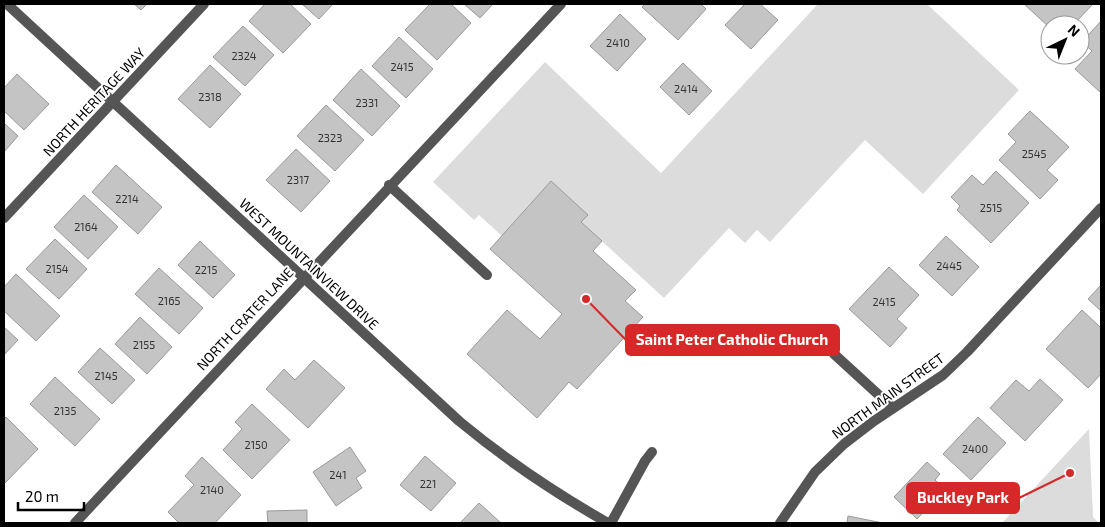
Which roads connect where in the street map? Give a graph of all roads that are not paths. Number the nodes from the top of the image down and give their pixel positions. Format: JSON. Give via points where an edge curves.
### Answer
{"nodes":[{"id":1,"x":7,"y":4,"type":"edge"},
{"id":2,"x":204,"y":4,"type":"edge"},
{"id":3,"x":561,"y":4,"type":"edge"},
{"id":4,"x":113,"y":102,"type":"junction"},
{"id":5,"x":389,"y":186,"type":"junction"},
{"id":6,"x":1101,"y":208,"type":"edge"},
{"id":7,"x":4,"y":218,"type":"edge"},
{"id":8,"x":488,"y":275,"type":"dead end"},
{"id":9,"x":304,"y":277,"type":"junction"},
{"id":10,"x":834,"y":354,"type":"dead end"},
{"id":11,"x":893,"y":408,"type":"junction"},
{"id":12,"x":652,"y":452,"type":"dead end"},
{"id":13,"x":75,"y":523,"type":"edge"},
{"id":14,"x":609,"y":523,"type":"edge"},
{"id":15,"x":780,"y":523,"type":"edge"}],
"edges":[{"from":1,"to":4,"type":"street","name":"WEST MOUNTAINVIEW DRIVE"},
{"from":2,"to":4,"type":"street","name":"NORTH HERITAGE WAY"},
{"from":3,"to":5,"type":"street","name":"NORTH CRATER LANE"},
{"from":4,"to":7,"type":"street","name":"NORTH HERITAGE WAY"},
{"from":4,"to":9,"type":"street","name":"WEST MOUNTAINVIEW DRIVE"},
{"from":5,"to":8,"type":"street"},
{"from":5,"to":9,"type":"street","name":"NORTH CRATER LANE"},
{"from":6,"to":11,"type":"street","name":"NORTH MAIN STREET","via":[[967,352],[943,375]]},
{"from":9,"to":13,"type":"street","name":"NORTH CRATER LANE"},
{"from":9,"to":14,"type":"street","name":"WEST MOUNTAINVIEW DRIVE","via":[[458,421],[499,455],[558,495]]},
{"from":10,"to":11,"type":"street"},
{"from":11,"to":15,"type":"street","name":"NORTH MAIN STREET","via":[[844,444],[815,472]]},
{"from":12,"to":14,"type":"street"}]}
